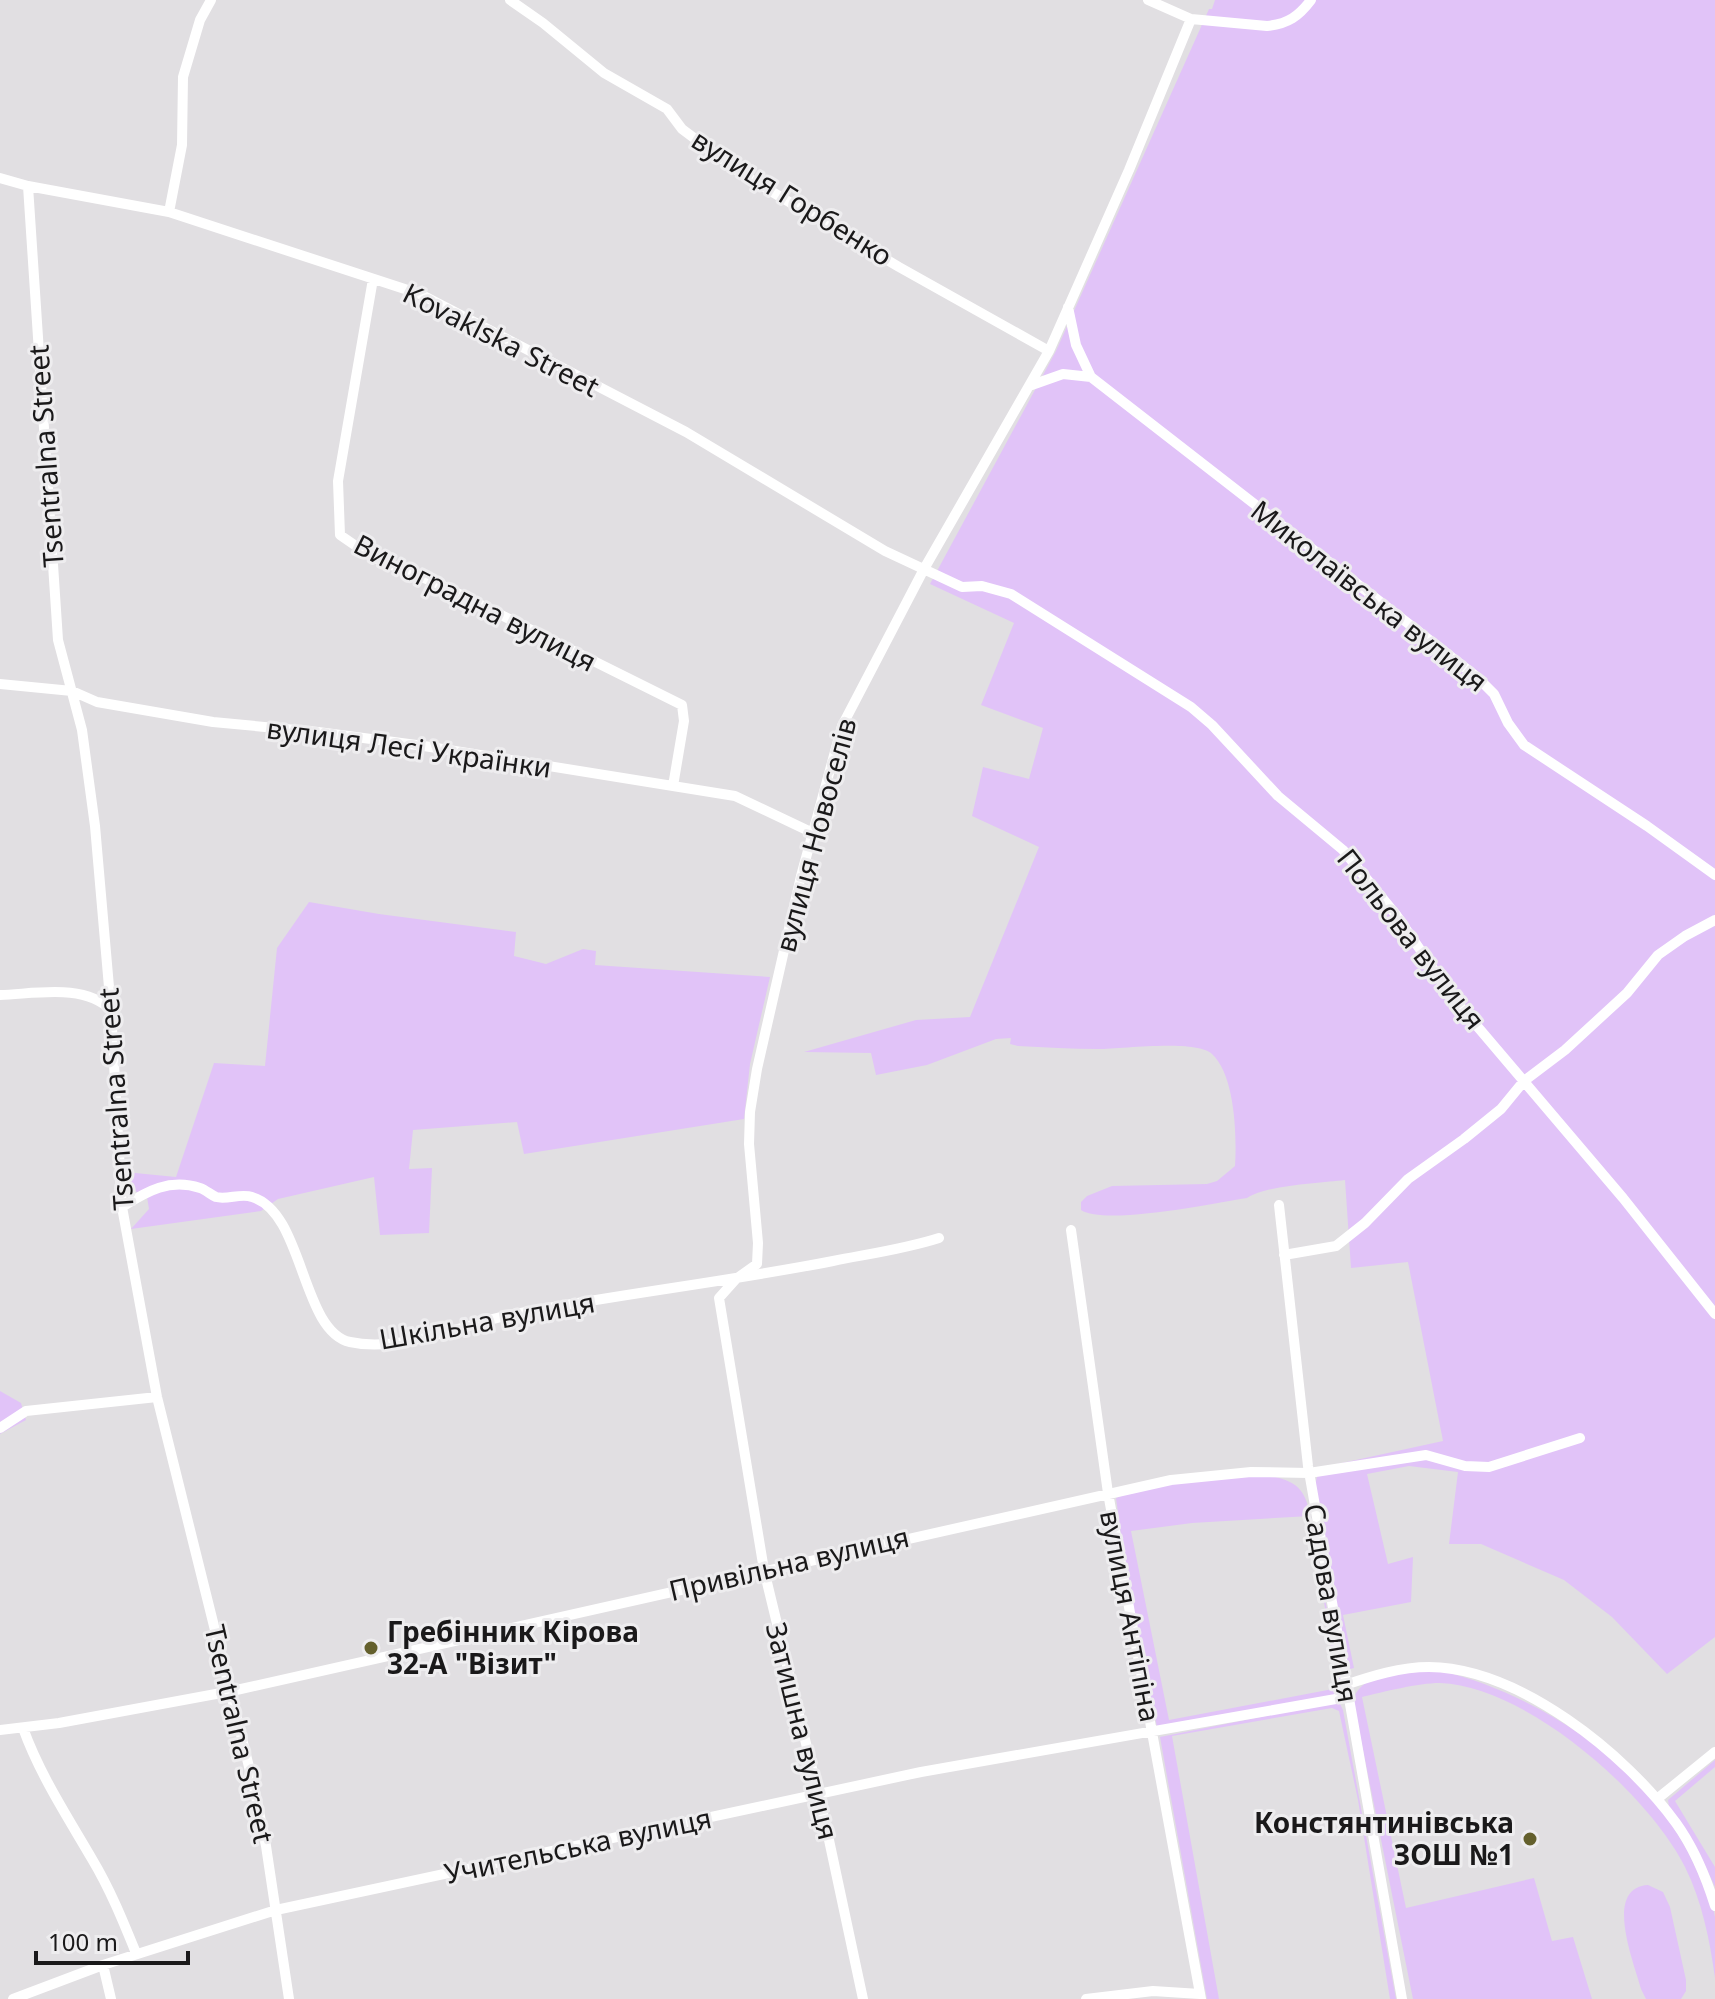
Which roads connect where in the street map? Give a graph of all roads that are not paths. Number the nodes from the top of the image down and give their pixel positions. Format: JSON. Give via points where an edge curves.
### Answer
{"nodes":[{"id":1,"x":211,"y":0,"type":"edge"},
{"id":2,"x":510,"y":0,"type":"edge"},
{"id":3,"x":1148,"y":0,"type":"edge"},
{"id":4,"x":1311,"y":0,"type":"edge"},
{"id":5,"x":1191,"y":19,"type":"junction"},
{"id":6,"x":0,"y":178,"type":"edge"},
{"id":7,"x":28,"y":186,"type":"junction"},
{"id":8,"x":169,"y":212,"type":"junction"},
{"id":9,"x":373,"y":279,"type":"junction"},
{"id":10,"x":1068,"y":306,"type":"junction"},
{"id":11,"x":1049,"y":351,"type":"junction"},
{"id":12,"x":1091,"y":377,"type":"junction"},
{"id":13,"x":1029,"y":386,"type":"junction"},
{"id":14,"x":924,"y":569,"type":"junction"},
{"id":15,"x":0,"y":684,"type":"edge"},
{"id":16,"x":72,"y":691,"type":"junction"},
{"id":17,"x":673,"y":786,"type":"junction"},
{"id":18,"x":813,"y":833,"type":"junction"},
{"id":19,"x":1715,"y":875,"type":"edge"},
{"id":20,"x":1715,"y":920,"type":"edge"},
{"id":21,"x":0,"y":995,"type":"edge"},
{"id":22,"x":111,"y":1010,"type":"junction"},
{"id":23,"x":1524,"y":1081,"type":"junction"},
{"id":24,"x":1279,"y":1205,"type":"dead end"},
{"id":25,"x":122,"y":1207,"type":"junction"},
{"id":26,"x":1071,"y":1230,"type":"dead end"},
{"id":27,"x":939,"y":1238,"type":"dead end"},
{"id":28,"x":1284,"y":1255,"type":"junction"},
{"id":29,"x":736,"y":1279,"type":"junction"},
{"id":30,"x":1715,"y":1314,"type":"edge"},
{"id":31,"x":157,"y":1397,"type":"junction"},
{"id":32,"x":0,"y":1428,"type":"edge"},
{"id":33,"x":1580,"y":1438,"type":"dead end"},
{"id":34,"x":1309,"y":1473,"type":"junction"},
{"id":35,"x":1108,"y":1493,"type":"junction"},
{"id":36,"x":764,"y":1570,"type":"junction"},
{"id":37,"x":1345,"y":1685,"type":"junction"},
{"id":38,"x":232,"y":1691,"type":"junction"},
{"id":39,"x":1347,"y":1697,"type":"junction"},
{"id":40,"x":23,"y":1728,"type":"junction"},
{"id":41,"x":0,"y":1730,"type":"edge"},
{"id":42,"x":1152,"y":1732,"type":"junction"},
{"id":43,"x":1715,"y":1752,"type":"edge"},
{"id":44,"x":816,"y":1794,"type":"junction"},
{"id":45,"x":1657,"y":1799,"type":"junction"},
{"id":46,"x":1715,"y":1906,"type":"edge"},
{"id":47,"x":276,"y":1910,"type":"junction"},
{"id":48,"x":136,"y":1953,"type":"junction"},
{"id":49,"x":103,"y":1965,"type":"junction"},
{"id":50,"x":1200,"y":1996,"type":"edge"},
{"id":51,"x":13,"y":1999,"type":"edge"},
{"id":52,"x":111,"y":1999,"type":"edge"},
{"id":53,"x":289,"y":1999,"type":"edge"},
{"id":54,"x":863,"y":1999,"type":"edge"},
{"id":55,"x":1086,"y":1999,"type":"edge"},
{"id":56,"x":1402,"y":1999,"type":"edge"}],
"edges":[{"from":1,"to":8,"type":"street","via":[[183,77],[182,145]]},
{"from":2,"to":11,"type":"street","name":"вулиця Горбенко","via":[[604,73],[667,109],[682,129],[742,174]]},
{"from":3,"to":5,"type":"street"},
{"from":4,"to":5,"type":"street","via":[[1298,17],[1279,25]]},
{"from":5,"to":10,"type":"street","name":"вулиця Новоселів"},
{"from":6,"to":7,"type":"street","name":"Kovaklska Street"},
{"from":7,"to":8,"type":"street","name":"Kovaklska Street"},
{"from":7,"to":16,"type":"street","name":"Tsentralna Street","via":[[58,640]]},
{"from":8,"to":9,"type":"street","name":"Kovaklska Street"},
{"from":9,"to":14,"type":"street","name":"Kovaklska Street","via":[[420,294],[686,432]]},
{"from":9,"to":17,"type":"street","name":"Виноградна вулиця","via":[[338,481],[340,535],[372,557],[439,584],[682,705]]},
{"from":10,"to":11,"type":"street","name":"вулиця Новоселів"},
{"from":10,"to":12,"type":"street","name":"Миколаївська вулиця","via":[[1076,345]]},
{"from":11,"to":13,"type":"street","name":"вулиця Новоселів"},
{"from":12,"to":13,"type":"street","via":[[1063,374]]},
{"from":12,"to":19,"type":"street","name":"Миколаївська вулиця","via":[[1477,677],[1494,694],[1524,745]]},
{"from":13,"to":14,"type":"street","name":"вулиця Новоселів"},
{"from":14,"to":18,"type":"street","name":"вулиця Новоселів","via":[[842,726]]},
{"from":14,"to":23,"type":"street","name":"Польова вулиця","via":[[962,587],[1011,594],[1191,707],[1278,796],[1343,850],[1454,999]]},
{"from":15,"to":16,"type":"street","name":"вулиця Лесі Українки"},
{"from":16,"to":17,"type":"street","name":"вулиця Лесі Українки","via":[[97,702],[213,722],[364,738]]},
{"from":16,"to":22,"type":"street","name":"Tsentralna Street","via":[[95,826]]},
{"from":17,"to":18,"type":"street","name":"вулиця Лесі Українки","via":[[735,796]]},
{"from":18,"to":29,"type":"street","name":"вулиця Новоселів","via":[[750,1112],[757,1264]]},
{"from":20,"to":23,"type":"street","via":[[1658,955],[1627,993]]},
{"from":21,"to":22,"type":"street","via":[[88,996]]},
{"from":22,"to":25,"type":"street","name":"Tsentralna Street"},
{"from":23,"to":28,"type":"street","via":[[1501,1109],[1408,1179],[1336,1246]]},
{"from":23,"to":30,"type":"street","name":"Польова вулиця"},
{"from":24,"to":28,"type":"street","name":"Садова вулиця"},
{"from":25,"to":29,"type":"street","name":"Шкільна вулиця","via":[[147,1190],[174,1184],[217,1197],[252,1197],[281,1219],[329,1329],[348,1342],[389,1344],[508,1316]]},
{"from":25,"to":31,"type":"street","name":"Tsentralna Street"},
{"from":26,"to":35,"type":"street","name":"вулиця Антіпіна"},
{"from":27,"to":29,"type":"street","name":"Шкільна вулиця"},
{"from":28,"to":34,"type":"street","name":"Садова вулиця"},
{"from":29,"to":36,"type":"street","name":"Затишна вулиця","via":[[719,1298]]},
{"from":31,"to":32,"type":"street","via":[[26,1411]]},
{"from":31,"to":38,"type":"street","name":"Tsentralna Street"},
{"from":33,"to":34,"type":"street","name":"Привільна вулиця","via":[[1489,1467],[1426,1455]]},
{"from":34,"to":35,"type":"street","name":"Привільна вулиця","via":[[1184,1478]]},
{"from":34,"to":37,"type":"street","name":"Садова вулиця"},
{"from":35,"to":36,"type":"street","name":"Привільна вулиця"},
{"from":35,"to":42,"type":"street","name":"вулиця Антіпіна"},
{"from":36,"to":38,"type":"street","name":"Привільна вулиця"},
{"from":36,"to":44,"type":"street","name":"Затишна вулиця"},
{"from":37,"to":39,"type":"street","name":"Садова вулиця"},
{"from":37,"to":45,"type":"street","via":[[1430,1667],[1498,1683],[1587,1733]]},
{"from":38,"to":40,"type":"street","name":"Привільна вулиця"},
{"from":38,"to":47,"type":"street","name":"Tsentralna Street"},
{"from":39,"to":42,"type":"street","name":"Учительська вулиця"},
{"from":39,"to":56,"type":"street","name":"Садова вулиця"},
{"from":40,"to":41,"type":"street","name":"Привільна вулиця"},
{"from":40,"to":48,"type":"street","via":[[60,1807],[117,1906]]},
{"from":42,"to":44,"type":"street","name":"Учительська вулиця"},
{"from":42,"to":50,"type":"street","name":"вулиця Антіпіна"},
{"from":43,"to":45,"type":"street"},
{"from":44,"to":47,"type":"street","name":"Учительська вулиця"},
{"from":44,"to":54,"type":"street","name":"Затишна вулиця"},
{"from":45,"to":46,"type":"street","via":[[1692,1849]]},
{"from":47,"to":48,"type":"street","name":"Учительська вулиця"},
{"from":47,"to":53,"type":"street","name":"Tsentralna Street"},
{"from":48,"to":49,"type":"street","name":"Учительська вулиця"},
{"from":49,"to":51,"type":"street","name":"Учительська вулиця"},
{"from":49,"to":52,"type":"street"},
{"from":50,"to":55,"type":"street","via":[[1153,1991]]}]}
